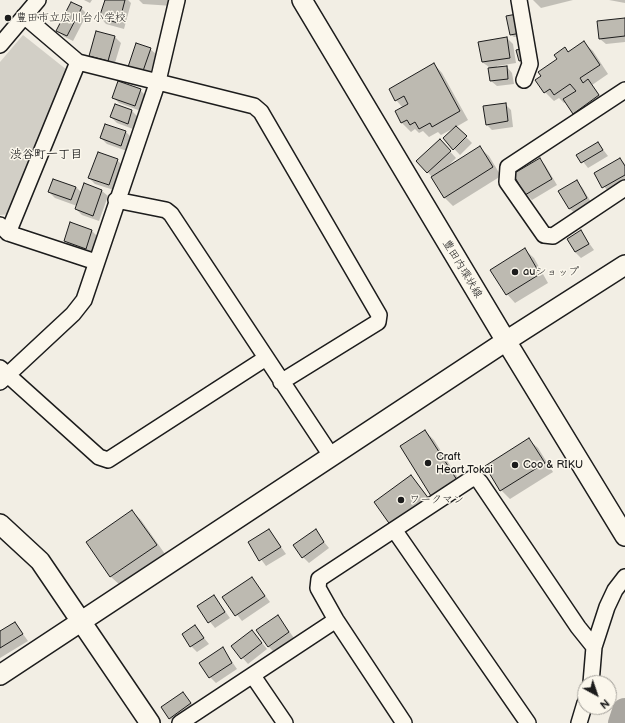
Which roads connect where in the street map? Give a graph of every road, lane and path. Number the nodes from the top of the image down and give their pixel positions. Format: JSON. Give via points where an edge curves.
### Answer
{"nodes":[{"id":1,"x":38,"y":0,"type":"edge"},
{"id":2,"x":177,"y":0,"type":"edge"},
{"id":3,"x":302,"y":0,"type":"edge"},
{"id":4,"x":519,"y":0,"type":"edge"},
{"id":5,"x":24,"y":16,"type":"junction"},
{"id":6,"x":0,"y":45,"type":"edge"},
{"id":7,"x":78,"y":62,"type":"junction"},
{"id":8,"x":524,"y":80,"type":"dead end"},
{"id":9,"x":158,"y":81,"type":"junction"},
{"id":10,"x":625,"y":90,"type":"edge"},
{"id":11,"x":625,"y":188,"type":"edge"},
{"id":12,"x":116,"y":200,"type":"junction"},
{"id":13,"x":4,"y":229,"type":"edge"},
{"id":14,"x":96,"y":262,"type":"junction"},
{"id":15,"x":625,"y":265,"type":"edge"},
{"id":16,"x":506,"y":341,"type":"junction"},
{"id":17,"x":266,"y":358,"type":"junction"},
{"id":18,"x":2,"y":375,"type":"edge"},
{"id":19,"x":282,"y":382,"type":"junction"},
{"id":20,"x":332,"y":457,"type":"junction"},
{"id":21,"x":0,"y":524,"type":"edge"},
{"id":22,"x":620,"y":529,"type":"edge"},
{"id":23,"x":395,"y":530,"type":"junction"},
{"id":24,"x":625,"y":577,"type":"edge"},
{"id":25,"x":336,"y":620,"type":"junction"},
{"id":26,"x":81,"y":621,"type":"junction"},
{"id":27,"x":594,"y":647,"type":"junction"},
{"id":28,"x":0,"y":675,"type":"edge"},
{"id":29,"x":592,"y":675,"type":"edge"},
{"id":30,"x":253,"y":676,"type":"junction"},
{"id":31,"x":150,"y":723,"type":"edge"},
{"id":32,"x":180,"y":723,"type":"edge"},
{"id":33,"x":285,"y":723,"type":"edge"},
{"id":34,"x":404,"y":723,"type":"edge"},
{"id":35,"x":528,"y":723,"type":"edge"}],
"edges":[{"from":1,"to":5,"type":"street"},
{"from":2,"to":9,"type":"street"},
{"from":3,"to":16,"type":"street","name":"豊田内環状線"},
{"from":4,"to":8,"type":"street","via":[[530,64]]},
{"from":5,"to":6,"type":"street"},
{"from":5,"to":7,"type":"street"},
{"from":7,"to":9,"type":"street"},
{"from":7,"to":13,"type":"street"},
{"from":9,"to":12,"type":"street"},
{"from":9,"to":19,"type":"street","via":[[254,106],[260,112],[379,315],[378,322]]},
{"from":10,"to":11,"type":"street","via":[[508,167],[507,182],[544,235],[553,236]]},
{"from":12,"to":14,"type":"street"},
{"from":12,"to":17,"type":"street","via":[[166,210],[172,214]]},
{"from":13,"to":14,"type":"street"},
{"from":14,"to":18,"type":"street","via":[[84,300],[78,309]]},
{"from":15,"to":16,"type":"street"},
{"from":16,"to":20,"type":"street"},
{"from":16,"to":22,"type":"street","name":"豊田内環状線"},
{"from":17,"to":18,"type":"street","via":[[108,460],[99,457]]},
{"from":17,"to":19,"type":"street"},
{"from":19,"to":20,"type":"street"},
{"from":20,"to":26,"type":"street"},
{"from":21,"to":26,"type":"street","via":[[40,561]]},
{"from":23,"to":25,"type":"street","via":[[319,579],[318,588]]},
{"from":23,"to":27,"type":"street","via":[[471,479],[477,479]]},
{"from":23,"to":35,"type":"street"},
{"from":24,"to":27,"type":"street","via":[[607,607]]},
{"from":25,"to":30,"type":"street"},
{"from":25,"to":34,"type":"street"},
{"from":26,"to":28,"type":"street"},
{"from":26,"to":31,"type":"street"},
{"from":27,"to":29,"type":"street"},
{"from":30,"to":32,"type":"street"},
{"from":30,"to":33,"type":"street"}]}
